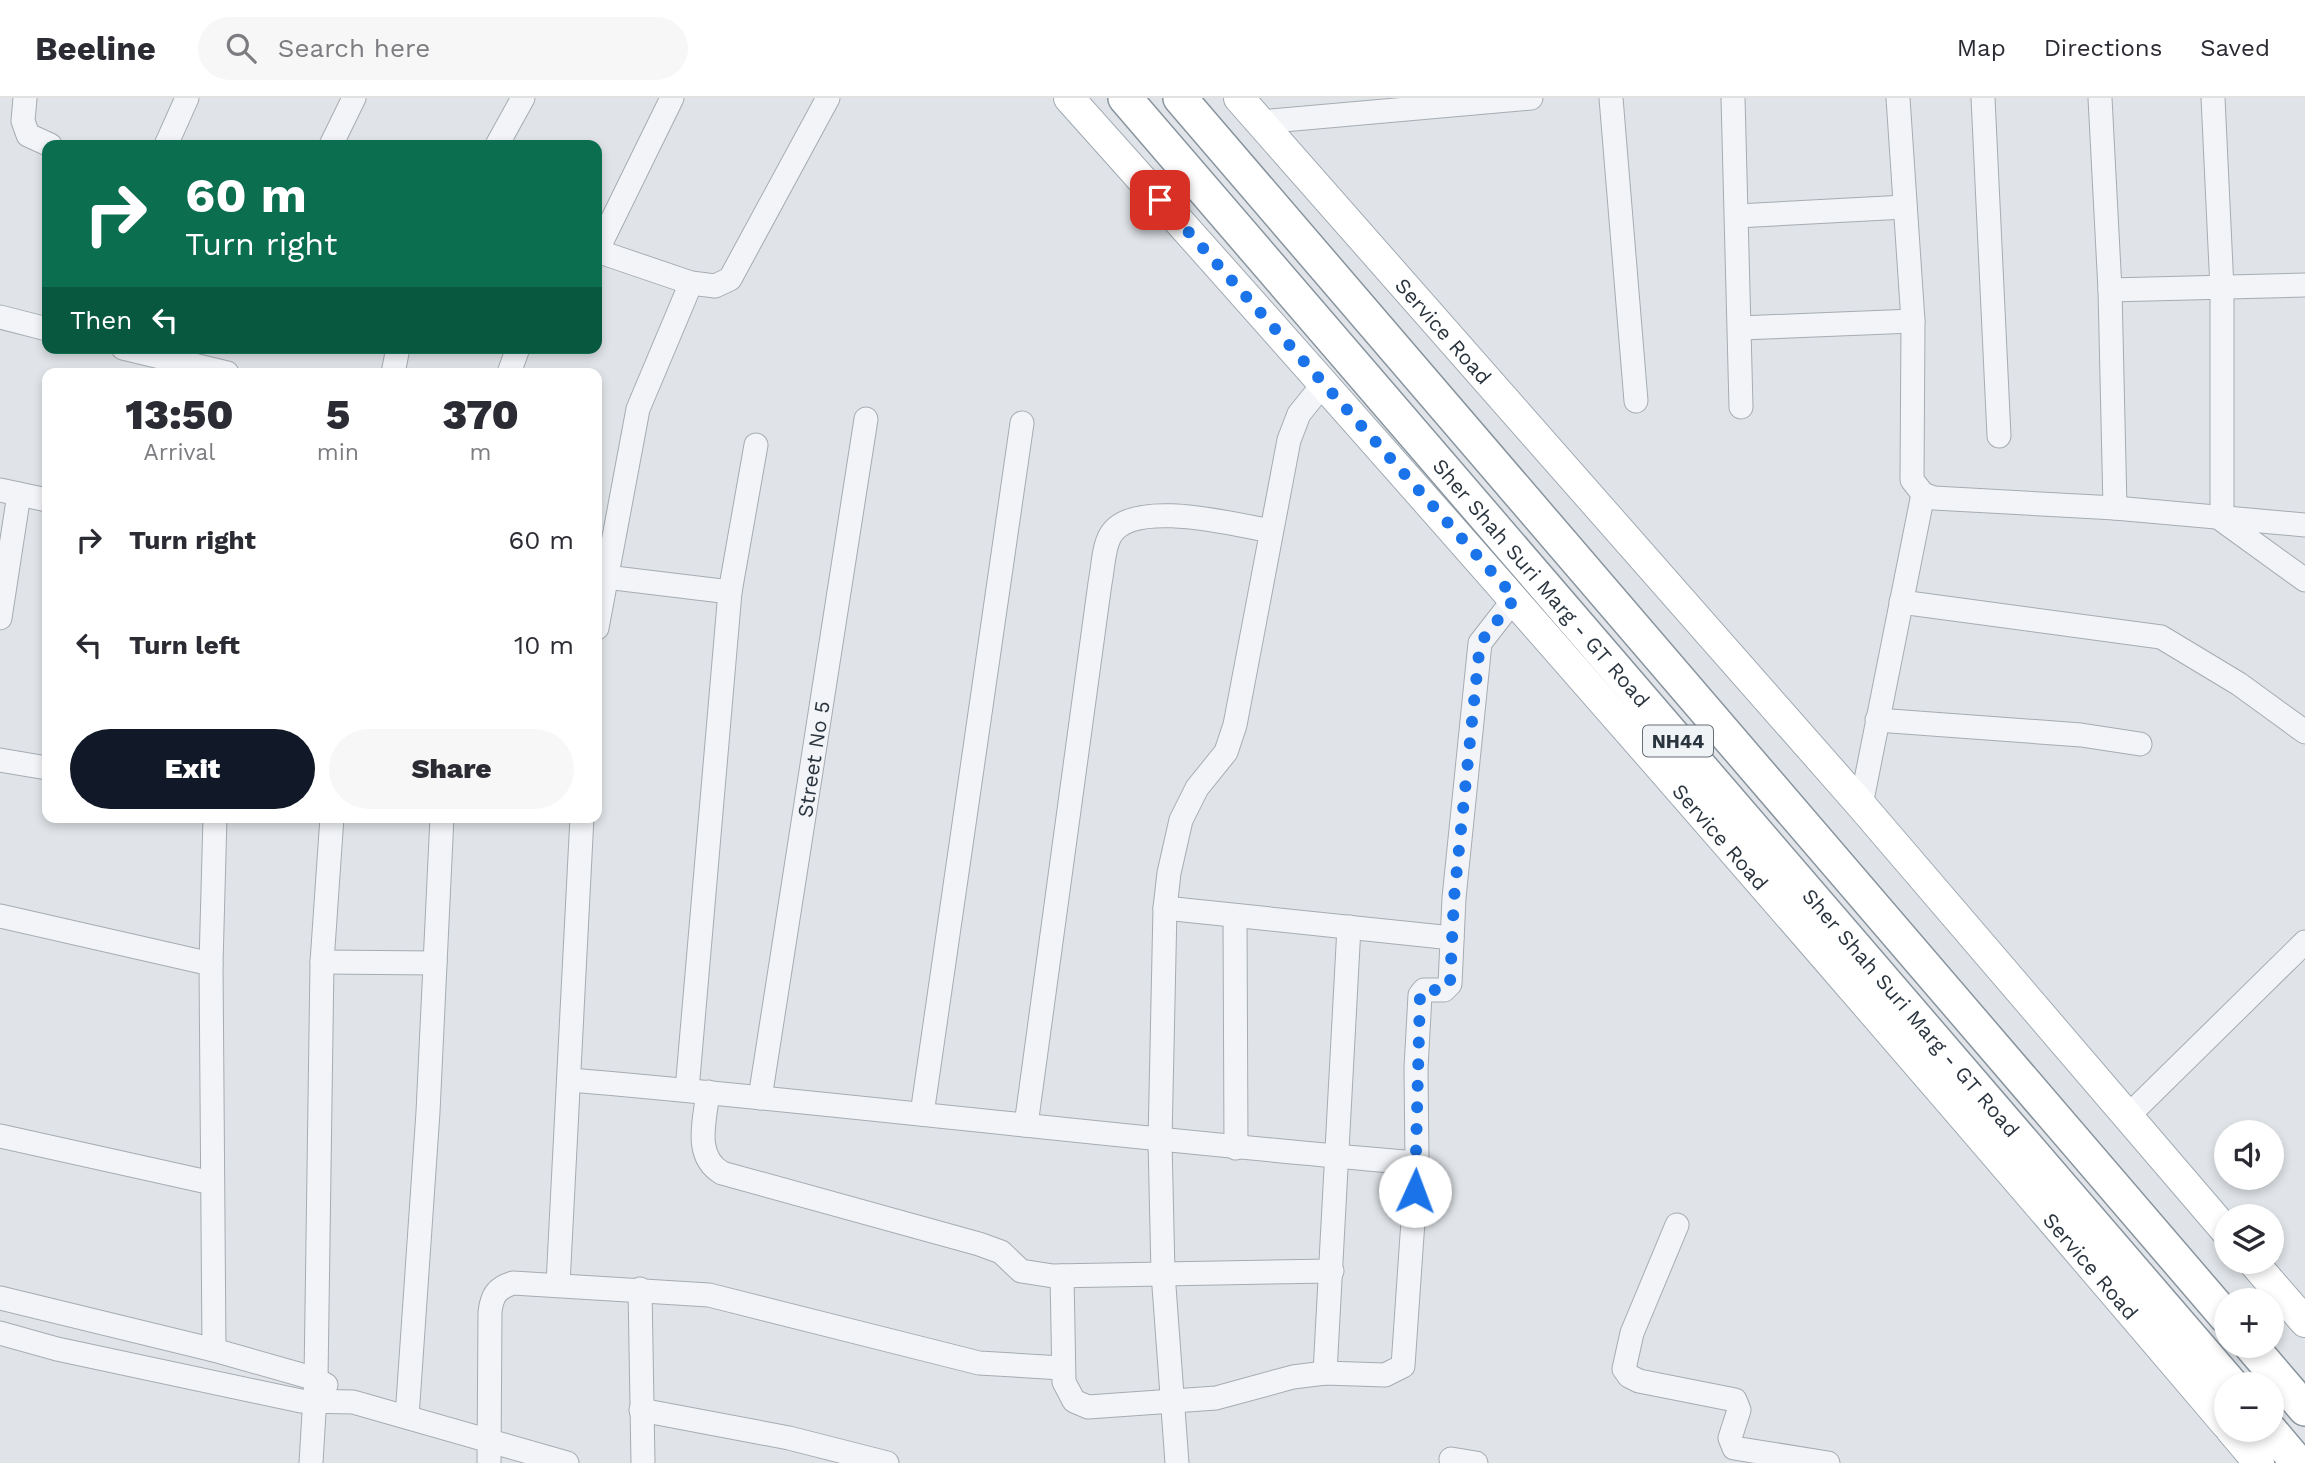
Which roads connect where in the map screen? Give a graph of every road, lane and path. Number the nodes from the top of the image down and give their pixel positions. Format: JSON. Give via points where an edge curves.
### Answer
{"nodes":[{"id":1,"x":25,"y":98,"type":"edge"},
{"id":2,"x":187,"y":98,"type":"edge"},
{"id":3,"x":354,"y":98,"type":"edge"},
{"id":4,"x":523,"y":98,"type":"edge"},
{"id":5,"x":672,"y":98,"type":"edge"},
{"id":6,"x":828,"y":98,"type":"edge"},
{"id":7,"x":1069,"y":98,"type":"edge"},
{"id":8,"x":1125,"y":98,"type":"edge"},
{"id":9,"x":1180,"y":98,"type":"edge"},
{"id":10,"x":1239,"y":98,"type":"edge"},
{"id":11,"x":1519,"y":98,"type":"edge"},
{"id":12,"x":1611,"y":98,"type":"edge"},
{"id":13,"x":1733,"y":98,"type":"edge"},
{"id":14,"x":1898,"y":98,"type":"edge"},
{"id":15,"x":1983,"y":98,"type":"edge"},
{"id":16,"x":2100,"y":98,"type":"edge"},
{"id":17,"x":2213,"y":98,"type":"edge"},
{"id":18,"x":1260,"y":122,"type":"junction"},
{"id":19,"x":168,"y":140,"type":"edge"},
{"id":20,"x":333,"y":140,"type":"edge"},
{"id":21,"x":500,"y":140,"type":"edge"},
{"id":22,"x":42,"y":141,"type":"edge"},
{"id":23,"x":1905,"y":207,"type":"junction"},
{"id":24,"x":1737,"y":216,"type":"junction"},
{"id":25,"x":602,"y":241,"type":"edge"},
{"id":26,"x":602,"y":253,"type":"edge"},
{"id":27,"x":691,"y":282,"type":"junction"},
{"id":28,"x":2305,"y":285,"type":"edge"},
{"id":29,"x":2222,"y":289,"type":"junction"},
{"id":30,"x":2109,"y":290,"type":"junction"},
{"id":31,"x":0,"y":317,"type":"edge"},
{"id":32,"x":1913,"y":321,"type":"junction"},
{"id":33,"x":42,"y":328,"type":"edge"},
{"id":34,"x":1740,"y":328,"type":"junction"},
{"id":35,"x":142,"y":354,"type":"edge"},
{"id":36,"x":186,"y":368,"type":"edge"},
{"id":37,"x":1324,"y":383,"type":"junction"},
{"id":38,"x":1636,"y":401,"type":"dead end"},
{"id":39,"x":1741,"y":407,"type":"dead end"},
{"id":40,"x":866,"y":419,"type":"dead end"},
{"id":41,"x":1022,"y":423,"type":"dead end"},
{"id":42,"x":2000,"y":436,"type":"dead end"},
{"id":43,"x":756,"y":445,"type":"dead end"},
{"id":44,"x":10,"y":492,"type":"edge"},
{"id":45,"x":1923,"y":494,"type":"junction"},
{"id":46,"x":42,"y":499,"type":"edge"},
{"id":47,"x":2115,"y":508,"type":"junction"},
{"id":48,"x":2222,"y":520,"type":"junction"},
{"id":49,"x":2305,"y":525,"type":"edge"},
{"id":50,"x":1271,"y":531,"type":"junction"},
{"id":51,"x":606,"y":577,"type":"junction"},
{"id":52,"x":2305,"y":580,"type":"edge"},
{"id":53,"x":730,"y":592,"type":"junction"},
{"id":54,"x":1515,"y":598,"type":"junction"},
{"id":55,"x":602,"y":600,"type":"edge"},
{"id":56,"x":1901,"y":602,"type":"junction"},
{"id":57,"x":0,"y":618,"type":"edge"},
{"id":58,"x":1877,"y":720,"type":"junction"},
{"id":59,"x":2305,"y":732,"type":"edge"},
{"id":60,"x":2140,"y":744,"type":"dead end"},
{"id":61,"x":0,"y":760,"type":"edge"},
{"id":62,"x":42,"y":767,"type":"edge"},
{"id":63,"x":1861,"y":805,"type":"junction"},
{"id":64,"x":215,"y":823,"type":"edge"},
{"id":65,"x":332,"y":823,"type":"edge"},
{"id":66,"x":442,"y":823,"type":"edge"},
{"id":67,"x":582,"y":823,"type":"edge"},
{"id":68,"x":1165,"y":908,"type":"junction"},
{"id":69,"x":0,"y":916,"type":"edge"},
{"id":70,"x":1235,"y":916,"type":"junction"},
{"id":71,"x":1349,"y":927,"type":"junction"},
{"id":72,"x":1452,"y":938,"type":"junction"},
{"id":73,"x":2305,"y":942,"type":"edge"},
{"id":74,"x":322,"y":962,"type":"junction"},
{"id":75,"x":435,"y":963,"type":"junction"},
{"id":76,"x":211,"y":964,"type":"junction"},
{"id":77,"x":571,"y":1080,"type":"junction"},
{"id":78,"x":697,"y":1091,"type":"junction"},
{"id":79,"x":760,"y":1098,"type":"junction"},
{"id":80,"x":922,"y":1114,"type":"junction"},
{"id":81,"x":2127,"y":1117,"type":"junction"},
{"id":82,"x":1026,"y":1125,"type":"junction"},
{"id":83,"x":0,"y":1136,"type":"edge"},
{"id":84,"x":1160,"y":1141,"type":"junction"},
{"id":85,"x":1236,"y":1148,"type":"junction"},
{"id":86,"x":1337,"y":1157,"type":"junction"},
{"id":87,"x":1417,"y":1163,"type":"junction"},
{"id":88,"x":212,"y":1183,"type":"junction"},
{"id":89,"x":2214,"y":1217,"type":"edge"},
{"id":90,"x":1677,"y":1225,"type":"dead end"},
{"id":91,"x":1332,"y":1271,"type":"junction"},
{"id":92,"x":1163,"y":1273,"type":"junction"},
{"id":93,"x":2264,"y":1274,"type":"edge"},
{"id":94,"x":1062,"y":1276,"type":"junction"},
{"id":95,"x":558,"y":1284,"type":"junction"},
{"id":96,"x":640,"y":1289,"type":"junction"},
{"id":97,"x":0,"y":1298,"type":"edge"},
{"id":98,"x":2214,"y":1303,"type":"edge"},
{"id":99,"x":2304,"y":1320,"type":"edge"},
{"id":100,"x":0,"y":1333,"type":"edge"},
{"id":101,"x":214,"y":1350,"type":"junction"},
{"id":102,"x":2261,"y":1358,"type":"edge"},
{"id":103,"x":1062,"y":1368,"type":"junction"},
{"id":104,"x":2221,"y":1372,"type":"edge"},
{"id":105,"x":1325,"y":1373,"type":"junction"},
{"id":106,"x":314,"y":1390,"type":"junction"},
{"id":107,"x":1171,"y":1401,"type":"junction"},
{"id":108,"x":2302,"y":1403,"type":"edge"},
{"id":109,"x":641,"y":1410,"type":"junction"},
{"id":110,"x":2214,"y":1410,"type":"edge"},
{"id":111,"x":407,"y":1417,"type":"junction"},
{"id":112,"x":2241,"y":1442,"type":"edge"},
{"id":113,"x":2280,"y":1442,"type":"edge"},
{"id":114,"x":488,"y":1452,"type":"edge"},
{"id":115,"x":1451,"y":1459,"type":"dead end"},
{"id":116,"x":311,"y":1463,"type":"edge"},
{"id":117,"x":567,"y":1463,"type":"edge"},
{"id":118,"x":643,"y":1463,"type":"edge"},
{"id":119,"x":887,"y":1463,"type":"edge"},
{"id":120,"x":1177,"y":1463,"type":"edge"},
{"id":121,"x":1476,"y":1463,"type":"edge"},
{"id":122,"x":1828,"y":1463,"type":"edge"},
{"id":123,"x":2259,"y":1463,"type":"edge"},
{"id":124,"x":2298,"y":1463,"type":"edge"}],
"edges":[{"from":1,"to":22,"type":"street","via":[[23,121],[28,135]]},
{"from":2,"to":19,"type":"street"},
{"from":3,"to":20,"type":"street"},
{"from":4,"to":21,"type":"street"},
{"from":5,"to":25,"type":"street"},
{"from":6,"to":27,"type":"street","via":[[736,271],[715,286]]},
{"from":7,"to":37,"type":"main road","name":"Service Road"},
{"from":8,"to":104,"type":"highway","name":"Sher Shah Suri Marg - GT Road","number":"NH44"},
{"from":9,"to":98,"type":"highway","name":"Sher Shah Suri Marg - GT Road","number":"NH44"},
{"from":10,"to":18,"type":"main road","name":"Service Road"},
{"from":11,"to":18,"type":"street"},
{"from":12,"to":38,"type":"street"},
{"from":13,"to":24,"type":"street"},
{"from":14,"to":23,"type":"street"},
{"from":15,"to":42,"type":"street"},
{"from":16,"to":30,"type":"street"},
{"from":17,"to":29,"type":"street"},
{"from":18,"to":63,"type":"main road","name":"Service Road"},
{"from":23,"to":24,"type":"street"},
{"from":23,"to":32,"type":"street"},
{"from":24,"to":34,"type":"street"},
{"from":26,"to":27,"type":"street"},
{"from":27,"to":51,"type":"street","via":[[638,409]]},
{"from":28,"to":29,"type":"street"},
{"from":29,"to":30,"type":"street"},
{"from":29,"to":48,"type":"street"},
{"from":30,"to":47,"type":"street"},
{"from":31,"to":33,"type":"street"},
{"from":32,"to":34,"type":"street"},
{"from":32,"to":45,"type":"street","via":[[1912,480]]},
{"from":34,"to":39,"type":"street"},
{"from":35,"to":36,"type":"street"},
{"from":37,"to":50,"type":"street","via":[[1308,399],[1289,440]]},
{"from":37,"to":54,"type":"main road","name":"Service Road"},
{"from":40,"to":79,"type":"street","name":"Street No 5"},
{"from":41,"to":80,"type":"street"},
{"from":43,"to":53,"type":"street"},
{"from":44,"to":46,"type":"street"},
{"from":44,"to":57,"type":"street"},
{"from":45,"to":47,"type":"street"},
{"from":45,"to":56,"type":"street"},
{"from":47,"to":48,"type":"street"},
{"from":48,"to":49,"type":"street"},
{"from":48,"to":52,"type":"street"},
{"from":50,"to":68,"type":"street","via":[[1235,725],[1226,752],[1197,788],[1181,820]]},
{"from":50,"to":82,"type":"street","via":[[1184,516],[1152,516],[1124,522],[1110,536]]},
{"from":51,"to":53,"type":"street"},
{"from":51,"to":55,"type":"street"},
{"from":53,"to":78,"type":"street"},
{"from":54,"to":72,"type":"street","via":[[1480,643]]},
{"from":54,"to":110,"type":"main road","name":"Service Road"},
{"from":56,"to":58,"type":"street"},
{"from":56,"to":59,"type":"street","via":[[2161,637],[2239,684]]},
{"from":58,"to":60,"type":"street"},
{"from":58,"to":63,"type":"street"},
{"from":61,"to":62,"type":"street"},
{"from":63,"to":81,"type":"main road","name":"Service Road"},
{"from":64,"to":76,"type":"street"},
{"from":65,"to":74,"type":"street"},
{"from":66,"to":75,"type":"street"},
{"from":67,"to":77,"type":"street"},
{"from":68,"to":70,"type":"street"},
{"from":68,"to":84,"type":"street"},
{"from":69,"to":76,"type":"street"},
{"from":70,"to":71,"type":"street"},
{"from":70,"to":85,"type":"street"},
{"from":71,"to":72,"type":"street"},
{"from":71,"to":86,"type":"street"},
{"from":72,"to":87,"type":"street","via":[[1449,986],[1424,990],[1420,995]]},
{"from":73,"to":81,"type":"street"},
{"from":74,"to":75,"type":"street"},
{"from":74,"to":106,"type":"street"},
{"from":75,"to":111,"type":"street"},
{"from":76,"to":88,"type":"street"},
{"from":77,"to":78,"type":"street"},
{"from":77,"to":95,"type":"street"},
{"from":78,"to":79,"type":"street"},
{"from":78,"to":94,"type":"street","via":[[703,1148],[713,1168],[722,1173],[979,1244],[1001,1252],[1021,1271],[1036,1276]]},
{"from":79,"to":80,"type":"street"},
{"from":80,"to":82,"type":"street"},
{"from":81,"to":89,"type":"main road","name":"Service Road"},
{"from":82,"to":84,"type":"street"},
{"from":83,"to":88,"type":"street"},
{"from":84,"to":85,"type":"street"},
{"from":84,"to":92,"type":"street"},
{"from":85,"to":86,"type":"street"},
{"from":86,"to":87,"type":"street"},
{"from":86,"to":91,"type":"street"},
{"from":87,"to":105,"type":"street","via":[[1403,1366],[1385,1375]]},
{"from":88,"to":101,"type":"street"},
{"from":90,"to":122,"type":"street","via":[[1632,1333],[1624,1369],[1639,1381],[1735,1400],[1739,1410],[1730,1438],[1734,1448]]},
{"from":91,"to":92,"type":"street"},
{"from":91,"to":105,"type":"street"},
{"from":92,"to":94,"type":"street"},
{"from":92,"to":107,"type":"street"},
{"from":93,"to":99,"type":"main road"},
{"from":94,"to":103,"type":"street"},
{"from":95,"to":96,"type":"street"},
{"from":95,"to":114,"type":"street","via":[[513,1283],[500,1287],[492,1297]]},
{"from":96,"to":103,"type":"street","via":[[709,1295],[979,1363]]},
{"from":96,"to":109,"type":"street"},
{"from":97,"to":101,"type":"street"},
{"from":100,"to":106,"type":"street","via":[[57,1349]]},
{"from":101,"to":106,"type":"street"},
{"from":102,"to":108,"type":"highway"},
{"from":103,"to":107,"type":"street","via":[[1068,1393],[1088,1408]]},
{"from":105,"to":107,"type":"street","via":[[1216,1398]]},
{"from":106,"to":111,"type":"street"},
{"from":106,"to":116,"type":"street"},
{"from":107,"to":120,"type":"street"},
{"from":109,"to":118,"type":"street"},
{"from":109,"to":119,"type":"street","via":[[789,1438]]},
{"from":111,"to":114,"type":"street"},
{"from":112,"to":123,"type":"main road"},
{"from":113,"to":124,"type":"highway"},
{"from":114,"to":117,"type":"street"},
{"from":115,"to":121,"type":"street"}]}
